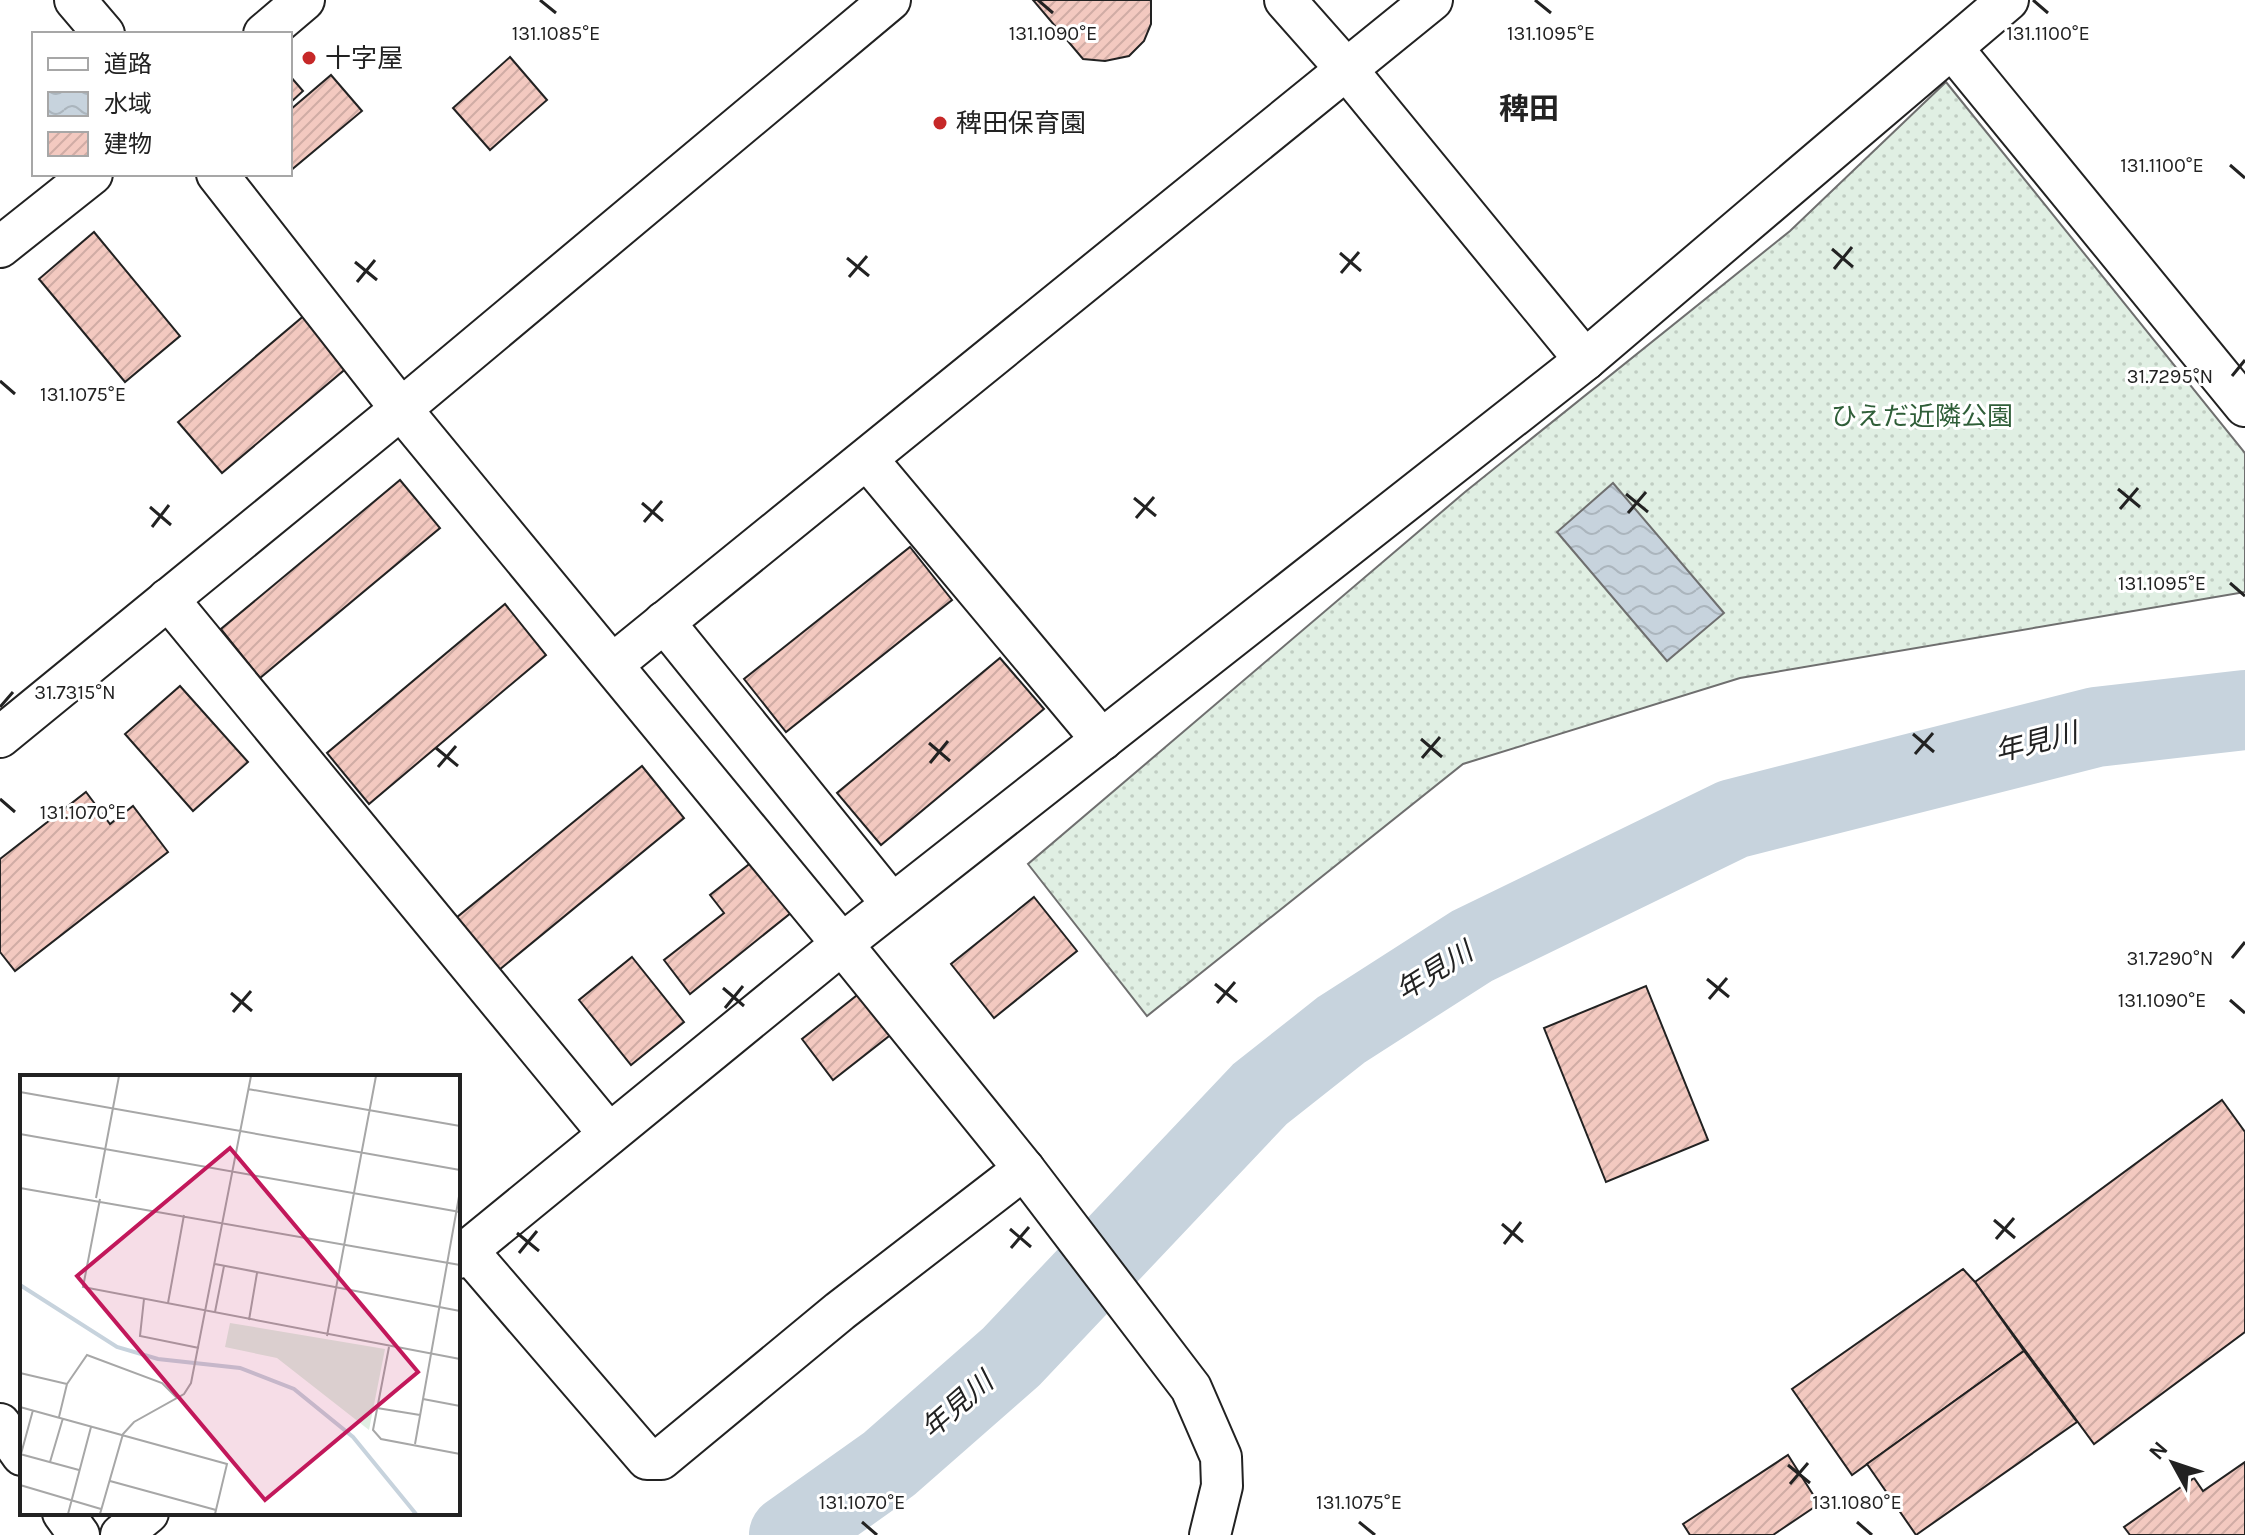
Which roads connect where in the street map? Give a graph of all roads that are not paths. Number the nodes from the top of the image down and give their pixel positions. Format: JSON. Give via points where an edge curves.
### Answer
{"nodes":[{"id":1,"x":75,"y":0,"type":"edge"},
{"id":2,"x":304,"y":0,"type":"edge"},
{"id":3,"x":890,"y":0,"type":"edge"},
{"id":4,"x":1285,"y":0,"type":"edge"},
{"id":5,"x":1432,"y":0,"type":"edge"},
{"id":6,"x":2008,"y":0,"type":"edge"},
{"id":7,"x":102,"y":32,"type":"edge"},
{"id":8,"x":266,"y":32,"type":"edge"},
{"id":9,"x":1952,"y":48,"type":"junction"},
{"id":10,"x":1347,"y":70,"type":"junction"},
{"id":11,"x":89,"y":176,"type":"edge"},
{"id":12,"x":219,"y":176,"type":"edge"},
{"id":13,"x":0,"y":247,"type":"edge"},
{"id":14,"x":1585,"y":360,"type":"junction"},
{"id":15,"x":2245,"y":406,"type":"edge"},
{"id":16,"x":401,"y":409,"type":"junction"},
{"id":17,"x":867,"y":459,"type":"junction"},
{"id":18,"x":168,"y":599,"type":"junction"},
{"id":19,"x":664,"y":622,"type":"junction"},
{"id":20,"x":613,"y":664,"type":"junction"},
{"id":21,"x":0,"y":737,"type":"edge"},
{"id":22,"x":1102,"y":740,"type":"junction"},
{"id":23,"x":892,"y":904,"type":"junction"},
{"id":24,"x":842,"y":944,"type":"junction"},
{"id":25,"x":609,"y":1134,"type":"junction"},
{"id":26,"x":1024,"y":1169,"type":"junction"},
{"id":27,"x":463,"y":1254,"type":"edge"},
{"id":28,"x":0,"y":1424,"type":"edge"},
{"id":29,"x":20,"y":1452,"type":"edge"},
{"id":30,"x":64,"y":1515,"type":"edge"},
{"id":31,"x":146,"y":1515,"type":"edge"},
{"id":32,"x":79,"y":1535,"type":"edge"},
{"id":33,"x":121,"y":1535,"type":"edge"},
{"id":34,"x":1210,"y":1535,"type":"edge"}],
"edges":[{"from":1,"to":7,"type":"street"},
{"from":2,"to":8,"type":"street"},
{"from":3,"to":16,"type":"street"},
{"from":4,"to":10,"type":"street"},
{"from":5,"to":10,"type":"street"},
{"from":6,"to":9,"type":"street"},
{"from":9,"to":14,"type":"street"},
{"from":9,"to":15,"type":"street"},
{"from":10,"to":14,"type":"street"},
{"from":10,"to":17,"type":"street"},
{"from":11,"to":13,"type":"street"},
{"from":12,"to":16,"type":"street"},
{"from":14,"to":22,"type":"street"},
{"from":16,"to":18,"type":"street"},
{"from":16,"to":20,"type":"street"},
{"from":17,"to":19,"type":"street"},
{"from":17,"to":22,"type":"street"},
{"from":18,"to":21,"type":"street"},
{"from":18,"to":25,"type":"street"},
{"from":19,"to":20,"type":"street"},
{"from":19,"to":23,"type":"street"},
{"from":20,"to":24,"type":"street"},
{"from":22,"to":23,"type":"street"},
{"from":23,"to":24,"type":"street"},
{"from":24,"to":25,"type":"street"},
{"from":24,"to":26,"type":"street"},
{"from":25,"to":27,"type":"street"},
{"from":26,"to":27,"type":"street","via":[[661,1459],[647,1459]]},
{"from":26,"to":34,"type":"street","via":[[1191,1388],[1221,1457],[1222,1486]]},
{"from":28,"to":29,"type":"street"},
{"from":30,"to":32,"type":"street"},
{"from":31,"to":33,"type":"street"}]}
